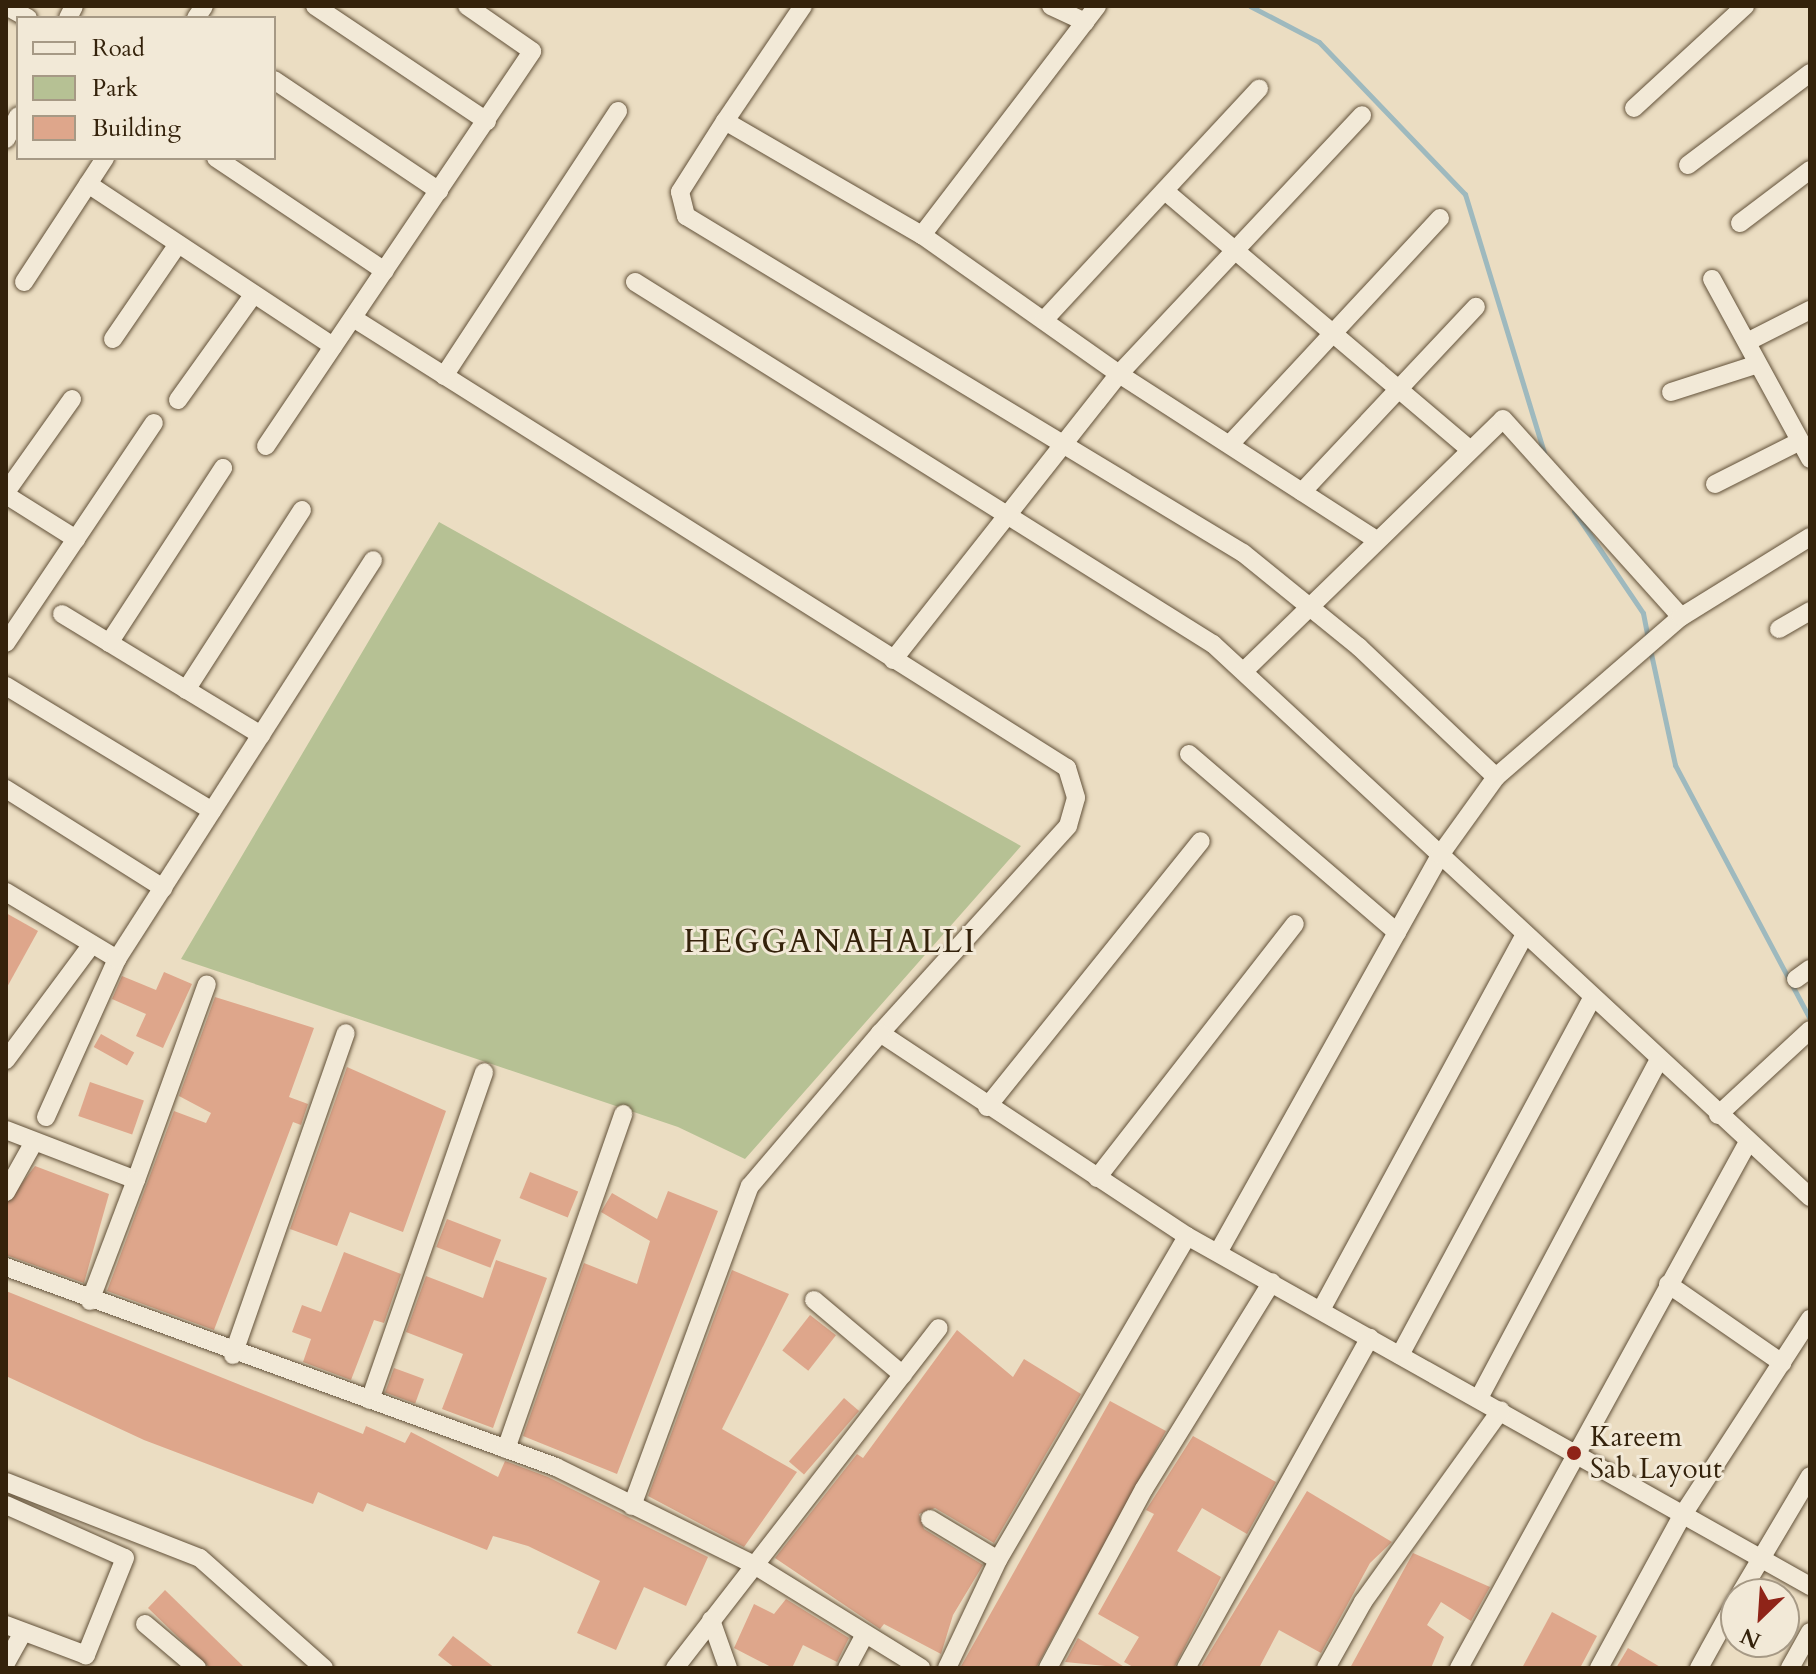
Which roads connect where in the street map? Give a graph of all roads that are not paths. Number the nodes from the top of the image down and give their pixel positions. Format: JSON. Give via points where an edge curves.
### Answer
{"nodes":[{"id":1,"x":6,"y":6,"type":"edge"},
{"id":2,"x":315,"y":6,"type":"edge"},
{"id":3,"x":467,"y":6,"type":"edge"},
{"id":4,"x":803,"y":6,"type":"edge"},
{"id":5,"x":1051,"y":6,"type":"edge"},
{"id":6,"x":1097,"y":6,"type":"edge"},
{"id":7,"x":1745,"y":6,"type":"edge"},
{"id":8,"x":24,"y":16,"type":"edge"},
{"id":9,"x":1085,"y":22,"type":"junction"},
{"id":10,"x":1810,"y":73,"type":"edge"},
{"id":11,"x":276,"y":81,"type":"edge"},
{"id":12,"x":1259,"y":89,"type":"dead end"},
{"id":13,"x":1634,"y":108,"type":"dead end"},
{"id":14,"x":618,"y":111,"type":"dead end"},
{"id":15,"x":1362,"y":115,"type":"dead end"},
{"id":16,"x":16,"y":120,"type":"edge"},
{"id":17,"x":487,"y":121,"type":"junction"},
{"id":18,"x":725,"y":121,"type":"junction"},
{"id":19,"x":6,"y":139,"type":"edge"},
{"id":20,"x":104,"y":160,"type":"edge"},
{"id":21,"x":219,"y":160,"type":"edge"},
{"id":22,"x":1688,"y":165,"type":"dead end"},
{"id":23,"x":1810,"y":170,"type":"edge"},
{"id":24,"x":88,"y":184,"type":"junction"},
{"id":25,"x":439,"y":191,"type":"junction"},
{"id":26,"x":1165,"y":191,"type":"junction"},
{"id":27,"x":1440,"y":218,"type":"dead end"},
{"id":28,"x":1740,"y":223,"type":"dead end"},
{"id":29,"x":922,"y":235,"type":"junction"},
{"id":30,"x":178,"y":244,"type":"junction"},
{"id":31,"x":1238,"y":252,"type":"junction"},
{"id":32,"x":385,"y":271,"type":"junction"},
{"id":33,"x":1712,"y":279,"type":"dead end"},
{"id":34,"x":24,"y":282,"type":"dead end"},
{"id":35,"x":635,"y":282,"type":"dead end"},
{"id":36,"x":254,"y":294,"type":"junction"},
{"id":37,"x":1476,"y":307,"type":"dead end"},
{"id":38,"x":1810,"y":310,"type":"edge"},
{"id":39,"x":353,"y":318,"type":"junction"},
{"id":40,"x":1044,"y":320,"type":"junction"},
{"id":41,"x":1333,"y":333,"type":"junction"},
{"id":42,"x":113,"y":339,"type":"dead end"},
{"id":43,"x":1747,"y":342,"type":"junction"},
{"id":44,"x":333,"y":346,"type":"junction"},
{"id":45,"x":1758,"y":364,"type":"junction"},
{"id":46,"x":1119,"y":374,"type":"junction"},
{"id":47,"x":444,"y":376,"type":"junction"},
{"id":48,"x":1399,"y":389,"type":"junction"},
{"id":49,"x":1671,"y":392,"type":"dead end"},
{"id":50,"x":72,"y":399,"type":"dead end"},
{"id":51,"x":178,"y":400,"type":"dead end"},
{"id":52,"x":154,"y":423,"type":"dead end"},
{"id":53,"x":1800,"y":441,"type":"junction"},
{"id":54,"x":1231,"y":443,"type":"junction"},
{"id":55,"x":266,"y":446,"type":"dead end"},
{"id":56,"x":1467,"y":447,"type":"junction"},
{"id":57,"x":1062,"y":448,"type":"junction"},
{"id":58,"x":1810,"y":459,"type":"edge"},
{"id":59,"x":223,"y":468,"type":"dead end"},
{"id":60,"x":1715,"y":484,"type":"dead end"},
{"id":61,"x":1302,"y":492,"type":"junction"},
{"id":62,"x":6,"y":494,"type":"edge"},
{"id":63,"x":302,"y":510,"type":"dead end"},
{"id":64,"x":1003,"y":517,"type":"junction"},
{"id":65,"x":1810,"y":537,"type":"edge"},
{"id":66,"x":76,"y":539,"type":"junction"},
{"id":67,"x":1375,"y":539,"type":"junction"},
{"id":68,"x":373,"y":560,"type":"dead end"},
{"id":69,"x":1310,"y":605,"type":"junction"},
{"id":70,"x":1810,"y":611,"type":"edge"},
{"id":71,"x":62,"y":614,"type":"dead end"},
{"id":72,"x":1681,"y":617,"type":"junction"},
{"id":73,"x":1779,"y":629,"type":"dead end"},
{"id":74,"x":6,"y":643,"type":"edge"},
{"id":75,"x":109,"y":643,"type":"junction"},
{"id":76,"x":893,"y":660,"type":"junction"},
{"id":77,"x":1244,"y":671,"type":"junction"},
{"id":78,"x":6,"y":686,"type":"edge"},
{"id":79,"x":186,"y":690,"type":"junction"},
{"id":80,"x":261,"y":735,"type":"junction"},
{"id":81,"x":1189,"y":754,"type":"dead end"},
{"id":82,"x":1496,"y":777,"type":"junction"},
{"id":83,"x":6,"y":789,"type":"edge"},
{"id":84,"x":212,"y":811,"type":"junction"},
{"id":85,"x":1201,"y":841,"type":"dead end"},
{"id":86,"x":1440,"y":855,"type":"junction"},
{"id":87,"x":163,"y":888,"type":"junction"},
{"id":88,"x":9,"y":900,"type":"edge"},
{"id":89,"x":1295,"y":924,"type":"dead end"},
{"id":90,"x":1397,"y":932,"type":"junction"},
{"id":91,"x":1525,"y":935,"type":"junction"},
{"id":92,"x":92,"y":944,"type":"junction"},
{"id":93,"x":117,"y":959,"type":"junction"},
{"id":94,"x":207,"y":984,"type":"dead end"},
{"id":95,"x":1592,"y":999,"type":"junction"},
{"id":96,"x":1810,"y":1030,"type":"edge"},
{"id":97,"x":346,"y":1033,"type":"dead end"},
{"id":98,"x":880,"y":1033,"type":"junction"},
{"id":99,"x":6,"y":1060,"type":"edge"},
{"id":100,"x":1658,"y":1061,"type":"junction"},
{"id":101,"x":484,"y":1072,"type":"dead end"},
{"id":102,"x":987,"y":1107,"type":"junction"},
{"id":103,"x":623,"y":1114,"type":"dead end"},
{"id":104,"x":1718,"y":1115,"type":"junction"},
{"id":105,"x":46,"y":1117,"type":"dead end"},
{"id":106,"x":6,"y":1130,"type":"edge"},
{"id":107,"x":34,"y":1142,"type":"junction"},
{"id":108,"x":1748,"y":1142,"type":"junction"},
{"id":109,"x":1097,"y":1178,"type":"junction"},
{"id":110,"x":136,"y":1180,"type":"junction"},
{"id":111,"x":6,"y":1192,"type":"edge"},
{"id":112,"x":1810,"y":1197,"type":"edge"},
{"id":113,"x":1187,"y":1236,"type":"junction"},
{"id":114,"x":1220,"y":1249,"type":"junction"},
{"id":115,"x":6,"y":1267,"type":"edge"},
{"id":116,"x":1272,"y":1282,"type":"junction"},
{"id":117,"x":1668,"y":1284,"type":"junction"},
{"id":118,"x":814,"y":1300,"type":"dead end"},
{"id":119,"x":90,"y":1301,"type":"junction"},
{"id":120,"x":1321,"y":1310,"type":"junction"},
{"id":121,"x":1810,"y":1319,"type":"edge"},
{"id":122,"x":939,"y":1328,"type":"dead end"},
{"id":123,"x":1370,"y":1338,"type":"junction"},
{"id":124,"x":233,"y":1355,"type":"junction"},
{"id":125,"x":1400,"y":1355,"type":"junction"},
{"id":126,"x":1782,"y":1363,"type":"junction"},
{"id":127,"x":903,"y":1375,"type":"junction"},
{"id":128,"x":1479,"y":1398,"type":"junction"},
{"id":129,"x":370,"y":1400,"type":"junction"},
{"id":130,"x":1501,"y":1410,"type":"junction"},
{"id":131,"x":506,"y":1449,"type":"junction"},
{"id":132,"x":1574,"y":1453,"type":"junction"},
{"id":133,"x":1810,"y":1476,"type":"edge"},
{"id":134,"x":6,"y":1482,"type":"edge"},
{"id":135,"x":6,"y":1505,"type":"edge"},
{"id":136,"x":632,"y":1506,"type":"junction"},
{"id":137,"x":1682,"y":1516,"type":"junction"},
{"id":138,"x":930,"y":1519,"type":"dead end"},
{"id":139,"x":998,"y":1560,"type":"junction"},
{"id":140,"x":1758,"y":1560,"type":"junction"},
{"id":141,"x":756,"y":1566,"type":"junction"},
{"id":142,"x":1748,"y":1578,"type":"edge"},
{"id":143,"x":1810,"y":1586,"type":"edge"},
{"id":144,"x":711,"y":1620,"type":"junction"},
{"id":145,"x":145,"y":1624,"type":"dead end"},
{"id":146,"x":6,"y":1625,"type":"edge"},
{"id":147,"x":1720,"y":1630,"type":"edge"},
{"id":148,"x":1810,"y":1632,"type":"edge"},
{"id":149,"x":864,"y":1636,"type":"junction"},
{"id":150,"x":20,"y":1638,"type":"dead end"},
{"id":151,"x":6,"y":1663,"type":"edge"},
{"id":152,"x":197,"y":1668,"type":"edge"},
{"id":153,"x":324,"y":1668,"type":"edge"},
{"id":154,"x":675,"y":1668,"type":"edge"},
{"id":155,"x":728,"y":1668,"type":"edge"},
{"id":156,"x":847,"y":1668,"type":"edge"},
{"id":157,"x":921,"y":1668,"type":"edge"},
{"id":158,"x":947,"y":1668,"type":"edge"},
{"id":159,"x":1048,"y":1668,"type":"edge"},
{"id":160,"x":1186,"y":1668,"type":"edge"},
{"id":161,"x":1326,"y":1668,"type":"edge"},
{"id":162,"x":1459,"y":1668,"type":"edge"},
{"id":163,"x":1599,"y":1668,"type":"edge"},
{"id":164,"x":1699,"y":1668,"type":"edge"},
{"id":165,"x":1790,"y":1668,"type":"edge"}],
"edges":[{"from":1,"to":8,"type":"street"},
{"from":2,"to":17,"type":"street"},
{"from":3,"to":17,"type":"street","via":[[532,51]]},
{"from":4,"to":18,"type":"street"},
{"from":5,"to":9,"type":"street"},
{"from":6,"to":9,"type":"street"},
{"from":7,"to":13,"type":"street"},
{"from":9,"to":29,"type":"street"},
{"from":10,"to":22,"type":"street"},
{"from":11,"to":25,"type":"street"},
{"from":12,"to":26,"type":"street"},
{"from":14,"to":47,"type":"street"},
{"from":15,"to":31,"type":"street"},
{"from":16,"to":19,"type":"street"},
{"from":17,"to":25,"type":"street"},
{"from":18,"to":29,"type":"street"},
{"from":18,"to":57,"type":"street","via":[[680,192],[686,216]]},
{"from":20,"to":24,"type":"street"},
{"from":21,"to":32,"type":"street"},
{"from":23,"to":28,"type":"street"},
{"from":24,"to":30,"type":"street"},
{"from":24,"to":34,"type":"street"},
{"from":25,"to":32,"type":"street"},
{"from":26,"to":31,"type":"street"},
{"from":26,"to":40,"type":"street"},
{"from":27,"to":41,"type":"street"},
{"from":29,"to":40,"type":"street"},
{"from":30,"to":36,"type":"street"},
{"from":30,"to":42,"type":"street"},
{"from":31,"to":41,"type":"street"},
{"from":31,"to":46,"type":"street"},
{"from":32,"to":39,"type":"street"},
{"from":33,"to":43,"type":"street"},
{"from":35,"to":64,"type":"street"},
{"from":36,"to":44,"type":"street"},
{"from":36,"to":51,"type":"street"},
{"from":37,"to":48,"type":"street"},
{"from":38,"to":43,"type":"street"},
{"from":39,"to":44,"type":"street"},
{"from":39,"to":47,"type":"street"},
{"from":40,"to":46,"type":"street"},
{"from":41,"to":48,"type":"street"},
{"from":41,"to":54,"type":"street"},
{"from":43,"to":45,"type":"street"},
{"from":44,"to":55,"type":"street"},
{"from":45,"to":49,"type":"street"},
{"from":45,"to":53,"type":"street"},
{"from":46,"to":54,"type":"street"},
{"from":46,"to":57,"type":"street"},
{"from":47,"to":76,"type":"street"},
{"from":48,"to":56,"type":"street"},
{"from":48,"to":61,"type":"street"},
{"from":50,"to":62,"type":"street"},
{"from":52,"to":66,"type":"street"},
{"from":53,"to":58,"type":"street"},
{"from":53,"to":60,"type":"street"},
{"from":54,"to":61,"type":"street"},
{"from":56,"to":67,"type":"street"},
{"from":56,"to":72,"type":"street","via":[[1503,419],[1557,473]]},
{"from":57,"to":64,"type":"street"},
{"from":57,"to":69,"type":"street","via":[[1227,542]]},
{"from":59,"to":75,"type":"street"},
{"from":61,"to":67,"type":"street"},
{"from":62,"to":66,"type":"street"},
{"from":63,"to":79,"type":"street"},
{"from":64,"to":76,"type":"street"},
{"from":64,"to":77,"type":"street","via":[[1156,606]]},
{"from":65,"to":72,"type":"street"},
{"from":66,"to":74,"type":"street"},
{"from":67,"to":69,"type":"street"},
{"from":68,"to":80,"type":"street"},
{"from":69,"to":77,"type":"street"},
{"from":69,"to":82,"type":"street"},
{"from":70,"to":73,"type":"street"},
{"from":71,"to":75,"type":"street"},
{"from":72,"to":82,"type":"street"},
{"from":75,"to":79,"type":"street"},
{"from":76,"to":98,"type":"street","via":[[1067,768],[1076,798],[1068,826]]},
{"from":77,"to":86,"type":"street"},
{"from":78,"to":84,"type":"street"},
{"from":79,"to":80,"type":"street"},
{"from":80,"to":84,"type":"street"},
{"from":81,"to":90,"type":"street"},
{"from":82,"to":86,"type":"street"},
{"from":83,"to":87,"type":"street"},
{"from":84,"to":87,"type":"street"},
{"from":85,"to":102,"type":"street"},
{"from":86,"to":90,"type":"street"},
{"from":86,"to":91,"type":"street"},
{"from":87,"to":93,"type":"street"},
{"from":88,"to":92,"type":"street"},
{"from":89,"to":109,"type":"street"},
{"from":90,"to":114,"type":"street"},
{"from":91,"to":95,"type":"street"},
{"from":91,"to":120,"type":"street"},
{"from":92,"to":93,"type":"street"},
{"from":92,"to":99,"type":"street"},
{"from":93,"to":105,"type":"street"},
{"from":94,"to":110,"type":"street"},
{"from":95,"to":100,"type":"street"},
{"from":95,"to":125,"type":"street"},
{"from":96,"to":104,"type":"street"},
{"from":97,"to":124,"type":"street"},
{"from":98,"to":102,"type":"street"},
{"from":98,"to":136,"type":"street","via":[[750,1186]]},
{"from":100,"to":104,"type":"street"},
{"from":100,"to":128,"type":"street"},
{"from":101,"to":129,"type":"street"},
{"from":102,"to":109,"type":"street"},
{"from":103,"to":131,"type":"street"},
{"from":104,"to":108,"type":"street"},
{"from":106,"to":107,"type":"street"},
{"from":107,"to":110,"type":"street"},
{"from":107,"to":111,"type":"street"},
{"from":108,"to":112,"type":"street"},
{"from":108,"to":117,"type":"street"},
{"from":109,"to":113,"type":"street"},
{"from":110,"to":119,"type":"street"},
{"from":113,"to":114,"type":"street"},
{"from":113,"to":139,"type":"street"},
{"from":114,"to":116,"type":"street"},
{"from":115,"to":119,"type":"street"},
{"from":116,"to":120,"type":"street"},
{"from":116,"to":159,"type":"street","via":[[1144,1489]]},
{"from":117,"to":126,"type":"street"},
{"from":117,"to":132,"type":"street"},
{"from":118,"to":127,"type":"street"},
{"from":119,"to":124,"type":"street"},
{"from":120,"to":123,"type":"street"},
{"from":121,"to":126,"type":"street"},
{"from":122,"to":127,"type":"street"},
{"from":123,"to":125,"type":"street"},
{"from":123,"to":160,"type":"street"},
{"from":124,"to":129,"type":"street"},
{"from":125,"to":128,"type":"street"},
{"from":126,"to":137,"type":"street"},
{"from":127,"to":141,"type":"street"},
{"from":128,"to":130,"type":"street"},
{"from":129,"to":131,"type":"street"},
{"from":130,"to":132,"type":"street"},
{"from":130,"to":161,"type":"street","via":[[1363,1602]]},
{"from":131,"to":136,"type":"street"},
{"from":132,"to":137,"type":"street"},
{"from":132,"to":162,"type":"street"},
{"from":133,"to":140,"type":"street"},
{"from":134,"to":153,"type":"street","via":[[200,1558]]},
{"from":135,"to":146,"type":"street","via":[[125,1558],[86,1655]]},
{"from":136,"to":141,"type":"street"},
{"from":137,"to":140,"type":"street"},
{"from":137,"to":163,"type":"street"},
{"from":138,"to":139,"type":"street"},
{"from":139,"to":158,"type":"street"},
{"from":140,"to":142,"type":"street"},
{"from":140,"to":143,"type":"street"},
{"from":141,"to":144,"type":"street"},
{"from":141,"to":149,"type":"street"},
{"from":144,"to":154,"type":"street"},
{"from":144,"to":155,"type":"street"},
{"from":145,"to":152,"type":"street"},
{"from":147,"to":164,"type":"street"},
{"from":148,"to":165,"type":"street"},
{"from":149,"to":156,"type":"street"},
{"from":149,"to":157,"type":"street"},
{"from":150,"to":151,"type":"street"}]}
